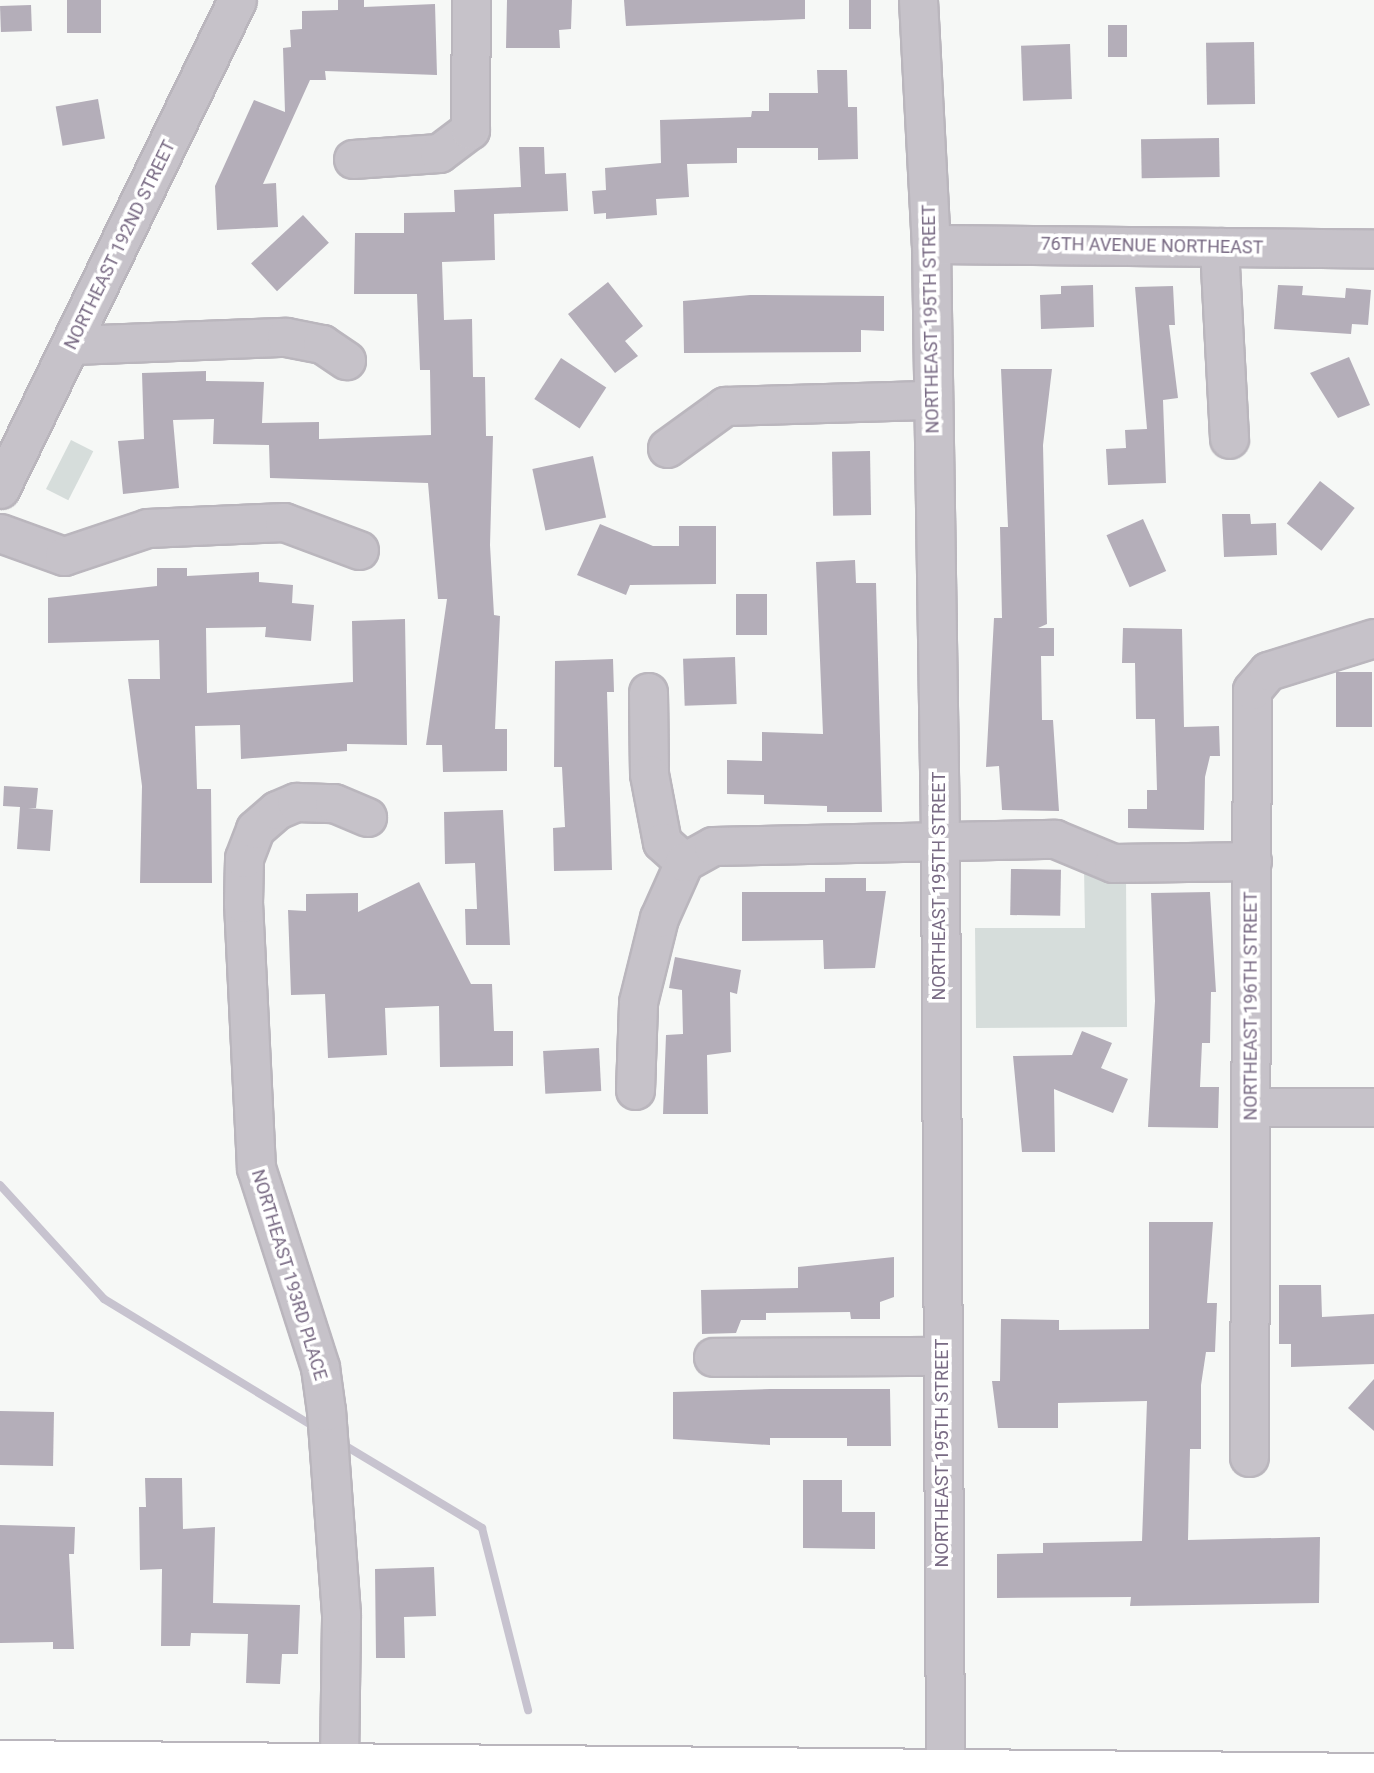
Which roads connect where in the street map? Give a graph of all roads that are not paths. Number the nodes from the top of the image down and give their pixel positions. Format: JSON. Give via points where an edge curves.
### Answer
{"nodes":[{"id":1,"x":237,"y":0,"type":"edge"},
{"id":2,"x":471,"y":0,"type":"edge"},
{"id":3,"x":918,"y":0,"type":"edge"},
{"id":4,"x":353,"y":159,"type":"dead end"},
{"id":5,"x":931,"y":244,"type":"junction"},
{"id":6,"x":1219,"y":247,"type":"junction"},
{"id":7,"x":1374,"y":249,"type":"edge"},
{"id":8,"x":73,"y":345,"type":"junction"},
{"id":9,"x":346,"y":360,"type":"dead end"},
{"id":10,"x":933,"y":400,"type":"junction"},
{"id":11,"x":1229,"y":439,"type":"dead end"},
{"id":12,"x":667,"y":448,"type":"dead end"},
{"id":13,"x":0,"y":489,"type":"edge"},
{"id":14,"x":0,"y":533,"type":"edge"},
{"id":15,"x":359,"y":550,"type":"dead end"},
{"id":16,"x":1374,"y":638,"type":"edge"},
{"id":17,"x":648,"y":692,"type":"dead end"},
{"id":18,"x":367,"y":817,"type":"dead end"},
{"id":19,"x":940,"y":840,"type":"junction"},
{"id":20,"x":1252,"y":861,"type":"junction"},
{"id":21,"x":684,"y":862,"type":"junction"},
{"id":22,"x":635,"y":1090,"type":"dead end"},
{"id":23,"x":1251,"y":1107,"type":"junction"},
{"id":24,"x":1374,"y":1107,"type":"edge"},
{"id":25,"x":942,"y":1356,"type":"junction"},
{"id":26,"x":713,"y":1357,"type":"dead end"},
{"id":27,"x":1249,"y":1457,"type":"dead end"},
{"id":28,"x":0,"y":1760,"type":"edge"},
{"id":29,"x":339,"y":1762,"type":"junction"},
{"id":30,"x":945,"y":1769,"type":"edge"},
{"id":31,"x":1374,"y":1773,"type":"edge"}],
"edges":[{"from":1,"to":8,"type":"street","name":"NORTHEAST 192ND STREET"},
{"from":2,"to":4,"type":"street","via":[[470,130],[439,153]]},
{"from":3,"to":5,"type":"street","name":"NORTHEAST 195TH STREET"},
{"from":5,"to":6,"type":"street","name":"76TH AVENUE NORTHEAST"},
{"from":5,"to":10,"type":"street","name":"NORTHEAST 195TH STREET"},
{"from":6,"to":7,"type":"street","name":"76TH AVENUE NORTHEAST"},
{"from":6,"to":11,"type":"street"},
{"from":8,"to":9,"type":"street","via":[[286,337],[322,344]]},
{"from":8,"to":13,"type":"street","name":"NORTHEAST 192ND STREET"},
{"from":10,"to":12,"type":"street","via":[[725,406]]},
{"from":10,"to":19,"type":"street","name":"NORTHEAST 195TH STREET"},
{"from":14,"to":15,"type":"street","via":[[64,556],[147,527],[284,522]]},
{"from":16,"to":20,"type":"street","name":"NORTHEAST 196TH STREET","via":[[1287,664],[1252,690]]},
{"from":17,"to":21,"type":"street","via":[[649,774],[662,842]]},
{"from":18,"to":29,"type":"street","name":"NORTHEAST 193RD PLACE","via":[[334,803],[296,802],[255,829],[244,858],[256,1168],[320,1367],[327,1411],[337,1542]]},
{"from":19,"to":20,"type":"street","via":[[1055,839],[1113,863]]},
{"from":19,"to":21,"type":"street","via":[[735,841]]},
{"from":19,"to":25,"type":"street","name":"NORTHEAST 195TH STREET"},
{"from":20,"to":23,"type":"street","name":"NORTHEAST 196TH STREET"},
{"from":21,"to":22,"type":"street","via":[[643,971]]},
{"from":23,"to":24,"type":"street"},
{"from":23,"to":27,"type":"street","name":"NORTHEAST 196TH STREET"},
{"from":25,"to":26,"type":"street"},
{"from":25,"to":30,"type":"street","name":"NORTHEAST 195TH STREET"},
{"from":28,"to":29,"type":"main road"},
{"from":29,"to":30,"type":"main road"},
{"from":30,"to":31,"type":"main road"}]}
